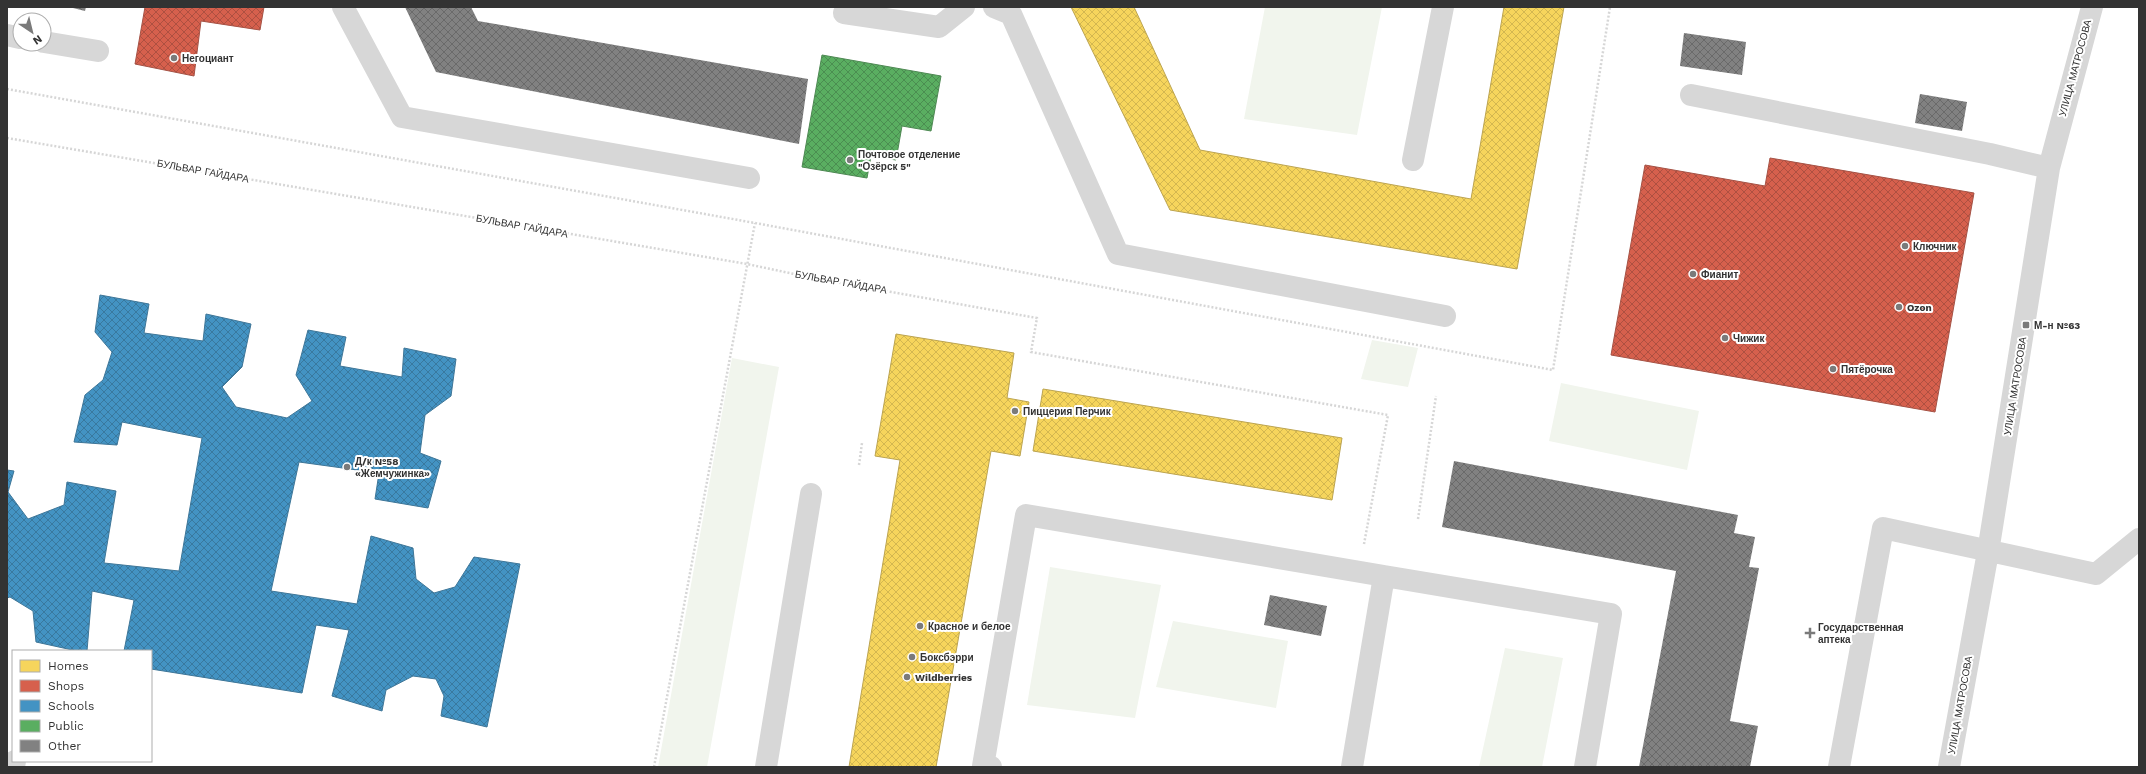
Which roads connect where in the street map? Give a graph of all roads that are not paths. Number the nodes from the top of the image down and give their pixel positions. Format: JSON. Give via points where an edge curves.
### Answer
{"nodes":[{"id":1,"x":343,"y":7,"type":"edge"},
{"id":2,"x":964,"y":7,"type":"edge"},
{"id":3,"x":994,"y":7,"type":"edge"},
{"id":4,"x":1443,"y":7,"type":"edge"},
{"id":5,"x":2092,"y":7,"type":"edge"},
{"id":6,"x":844,"y":13,"type":"dead end"},
{"id":7,"x":52,"y":43,"type":"edge"},
{"id":8,"x":98,"y":52,"type":"dead end"},
{"id":9,"x":1691,"y":95,"type":"dead end"},
{"id":10,"x":1413,"y":160,"type":"dead end"},
{"id":11,"x":2049,"y":168,"type":"junction"},
{"id":12,"x":749,"y":178,"type":"dead end"},
{"id":13,"x":1445,"y":316,"type":"dead end"},
{"id":14,"x":811,"y":494,"type":"dead end"},
{"id":15,"x":2139,"y":539,"type":"edge"},
{"id":16,"x":1988,"y":552,"type":"junction"},
{"id":17,"x":1384,"y":576,"type":"junction"},
{"id":18,"x":766,"y":767,"type":"edge"},
{"id":19,"x":991,"y":767,"type":"edge"},
{"id":20,"x":1352,"y":767,"type":"edge"},
{"id":21,"x":1585,"y":767,"type":"edge"},
{"id":22,"x":1840,"y":767,"type":"edge"},
{"id":23,"x":1949,"y":767,"type":"edge"}],
"edges":[{"from":1,"to":12,"type":"street","via":[[402,117]]},
{"from":2,"to":6,"type":"street","via":[[939,27]]},
{"from":3,"to":13,"type":"street","via":[[1011,14],[1118,254]]},
{"from":4,"to":10,"type":"street"},
{"from":5,"to":11,"type":"street","name":"УЛИЦА МАТРОСОВА"},
{"from":7,"to":8,"type":"street"},
{"from":9,"to":11,"type":"street"},
{"from":11,"to":16,"type":"street","name":"УЛИЦА МАТРОСОВА"},
{"from":14,"to":18,"type":"street"},
{"from":15,"to":16,"type":"street","via":[[2096,574]]},
{"from":16,"to":22,"type":"street","via":[[1883,528]]},
{"from":16,"to":23,"type":"street","name":"УЛИЦА МАТРОСОВА"},
{"from":17,"to":19,"type":"street","via":[[1026,515],[983,766]]},
{"from":17,"to":20,"type":"street"},
{"from":17,"to":21,"type":"street","via":[[1611,614]]}]}
